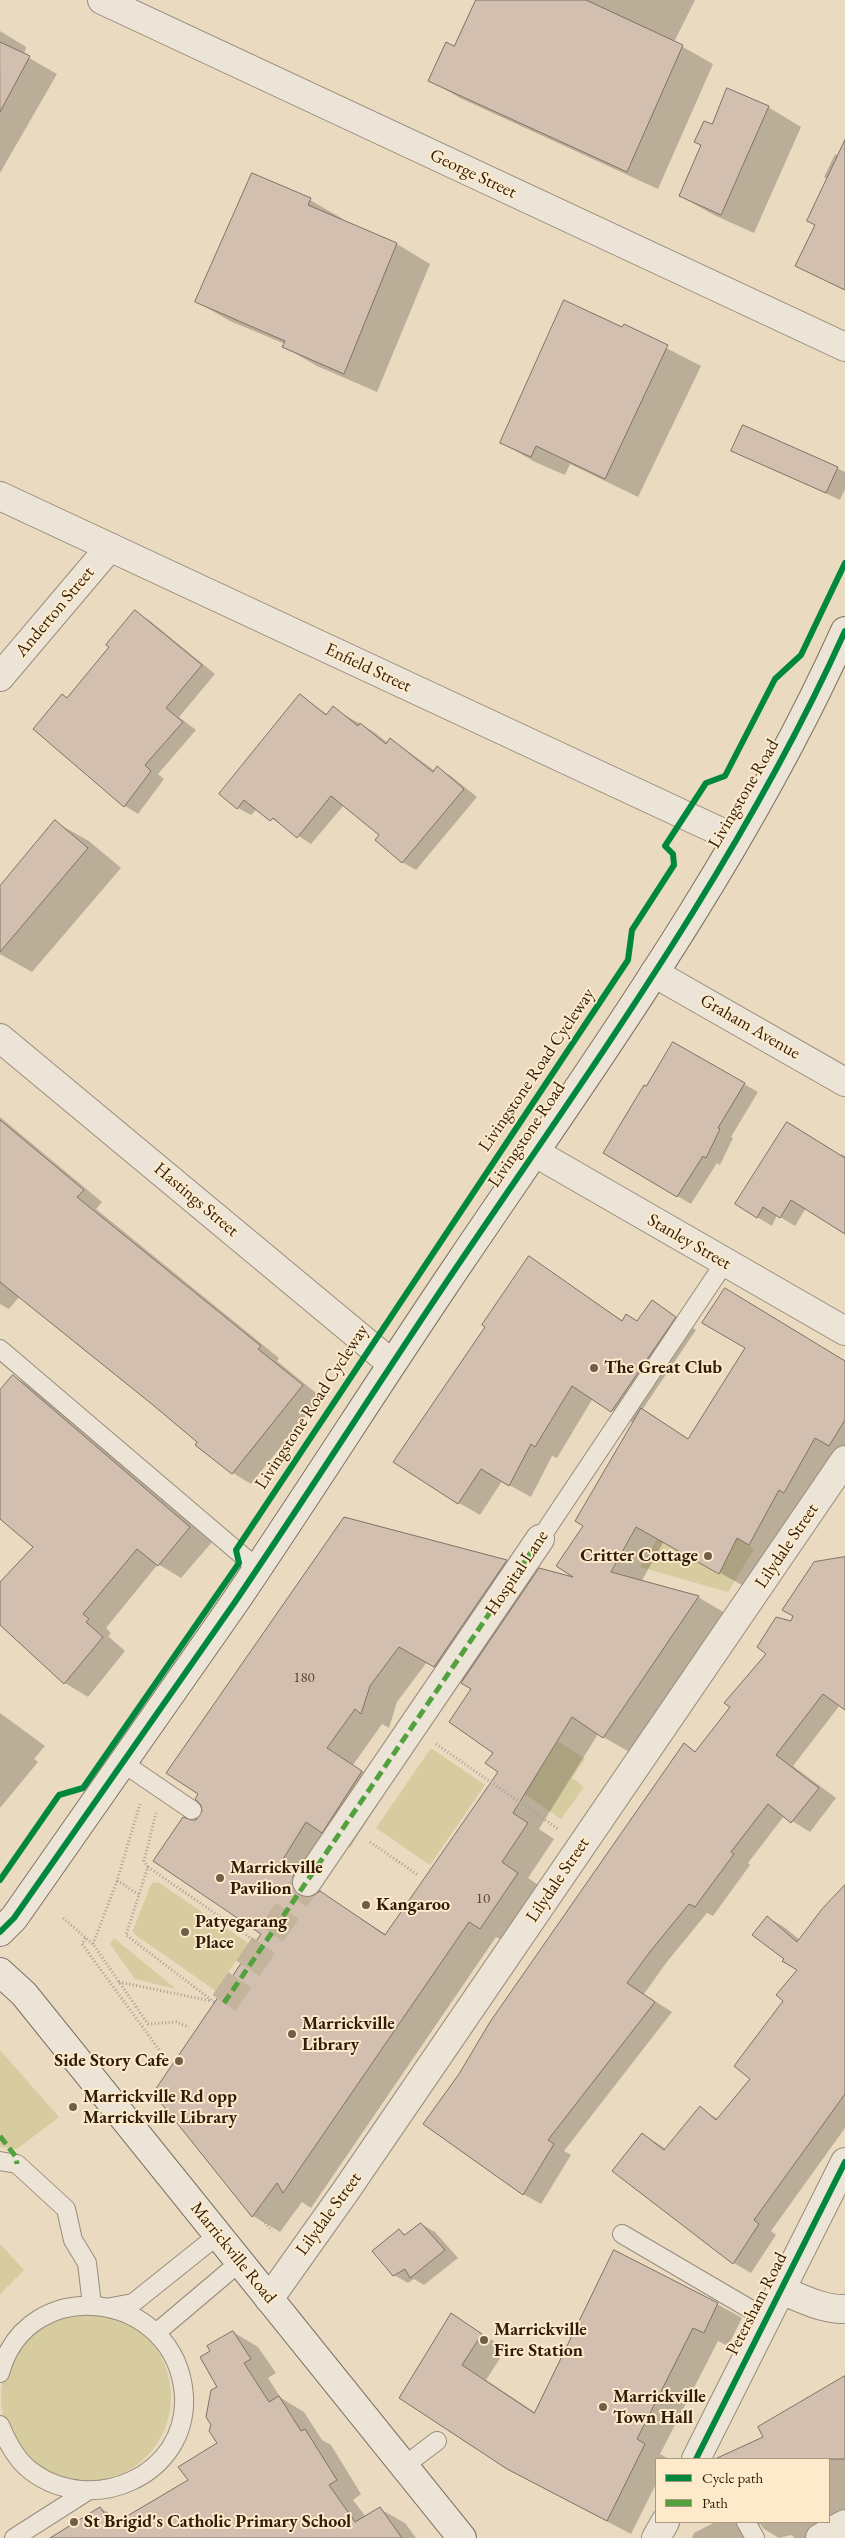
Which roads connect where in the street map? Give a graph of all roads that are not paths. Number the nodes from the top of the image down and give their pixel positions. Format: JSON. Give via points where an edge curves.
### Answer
{"nodes":[{"id":1,"x":102,"y":0,"type":"edge"},
{"id":2,"x":845,"y":347,"type":"edge"},
{"id":3,"x":0,"y":496,"type":"edge"},
{"id":4,"x":110,"y":547,"type":"junction"},
{"id":5,"x":843,"y":640,"type":"edge"},
{"id":6,"x":0,"y":677,"type":"edge"},
{"id":7,"x":736,"y":839,"type":"junction"},
{"id":8,"x":654,"y":973,"type":"junction"},
{"id":9,"x":0,"y":1038,"type":"edge"},
{"id":10,"x":845,"y":1082,"type":"edge"},
{"id":11,"x":534,"y":1152,"type":"junction"},
{"id":12,"x":725,"y":1262,"type":"junction"},
{"id":13,"x":845,"y":1331,"type":"edge"},
{"id":14,"x":0,"y":1350,"type":"edge"},
{"id":15,"x":391,"y":1363,"type":"junction"},
{"id":16,"x":845,"y":1460,"type":"edge"},
{"id":17,"x":540,"y":1539,"type":"joint"},
{"id":18,"x":257,"y":1568,"type":"junction"},
{"id":19,"x":123,"y":1763,"type":"junction"},
{"id":20,"x":192,"y":1810,"type":"dead end"},
{"id":21,"x":307,"y":1882,"type":"tunnel mouth"},
{"id":22,"x":0,"y":1932,"type":"edge"},
{"id":23,"x":0,"y":1972,"type":"edge"},
{"id":24,"x":0,"y":2161,"type":"edge"},
{"id":25,"x":845,"y":2162,"type":"edge"},
{"id":26,"x":622,"y":2234,"type":"dead end"},
{"id":27,"x":218,"y":2235,"type":"junction"},
{"id":28,"x":240,"y":2262,"type":"junction"},
{"id":29,"x":781,"y":2290,"type":"junction"},
{"id":30,"x":269,"y":2299,"type":"junction"},
{"id":31,"x":92,"y":2305,"type":"junction"},
{"id":32,"x":111,"y":2307,"type":"junction"},
{"id":33,"x":845,"y":2309,"type":"edge"},
{"id":34,"x":767,"y":2319,"type":"junction"},
{"id":35,"x":156,"y":2333,"type":"junction"},
{"id":36,"x":0,"y":2373,"type":"edge"},
{"id":37,"x":0,"y":2424,"type":"edge"},
{"id":38,"x":437,"y":2441,"type":"dead end"},
{"id":39,"x":704,"y":2454,"type":"edge"},
{"id":40,"x":404,"y":2466,"type":"junction"},
{"id":41,"x":86,"y":2492,"type":"junction"},
{"id":42,"x":664,"y":2523,"type":"edge"},
{"id":43,"x":747,"y":2523,"type":"edge"},
{"id":44,"x":845,"y":2524,"type":"edge"},
{"id":45,"x":14,"y":2538,"type":"edge"},
{"id":46,"x":462,"y":2538,"type":"edge"},
{"id":47,"x":656,"y":2538,"type":"edge"},
{"id":48,"x":755,"y":2538,"type":"edge"},
{"id":49,"x":820,"y":2538,"type":"edge"}],
"edges":[{"from":1,"to":2,"type":"street","name":"George Street"},
{"from":3,"to":4,"type":"street","name":"Enfield Street"},
{"from":4,"to":6,"type":"street","name":"Anderton Street"},
{"from":4,"to":7,"type":"street","name":"Enfield Street"},
{"from":5,"to":7,"type":"street","name":"Livingstone Road","via":[[791,743]]},
{"from":7,"to":8,"type":"street","name":"Livingstone Road"},
{"from":8,"to":10,"type":"street","name":"Graham Avenue"},
{"from":8,"to":11,"type":"street","name":"Livingstone Road"},
{"from":9,"to":15,"type":"street","name":"Hastings Street"},
{"from":11,"to":12,"type":"street","name":"Stanley Street"},
{"from":11,"to":15,"type":"street","name":"Livingstone Road"},
{"from":12,"to":13,"type":"street","name":"Stanley Street"},
{"from":12,"to":17,"type":"lane","name":"Hospital Lane"},
{"from":14,"to":18,"type":"lane"},
{"from":15,"to":18,"type":"street","name":"Livingstone Road"},
{"from":16,"to":30,"type":"street","name":"Lilydale Street"},
{"from":17,"to":21,"type":"street","name":"Hospital Lane"},
{"from":18,"to":19,"type":"street","name":"Livingstone Road"},
{"from":19,"to":20,"type":"lane"},
{"from":19,"to":22,"type":"street","name":"Livingstone Road","via":[[14,1918]]},
{"from":23,"to":27,"type":"street","name":"Marrickville Road","via":[[24,1994]]},
{"from":24,"to":31,"type":"lane","via":[[17,2164],[66,2209],[73,2240],[87,2263]]},
{"from":25,"to":29,"type":"street","name":"Petersham Road"},
{"from":26,"to":34,"type":"lane"},
{"from":27,"to":28,"type":"street","name":"Marrickville Road"},
{"from":27,"to":32,"type":"lane","via":[[133,2303]]},
{"from":28,"to":30,"type":"street","name":"Marrickville Road"},
{"from":28,"to":35,"type":"lane"},
{"from":29,"to":33,"type":"street","via":[[820,2306]]},
{"from":29,"to":34,"type":"street","name":"Petersham Road"},
{"from":30,"to":40,"type":"street","name":"Marrickville Road"},
{"from":31,"to":32,"type":"lane"},
{"from":31,"to":36,"type":"lane","via":[[79,2305],[48,2314],[22,2332],[4,2358]]},
{"from":32,"to":35,"type":"lane","via":[[141,2319]]},
{"from":34,"to":39,"type":"street","name":"Petersham Road"},
{"from":35,"to":41,"type":"lane","via":[[178,2366],[184,2396],[180,2426],[166,2454],[144,2475],[117,2488]]},
{"from":37,"to":41,"type":"lane","via":[[10,2448],[30,2471],[56,2486]]},
{"from":38,"to":40,"type":"lane"},
{"from":40,"to":46,"type":"street","name":"Marrickville Road"},
{"from":41,"to":45,"type":"lane"},
{"from":42,"to":47,"type":"street"},
{"from":43,"to":48,"type":"lane"},
{"from":44,"to":49,"type":"street"}]}
